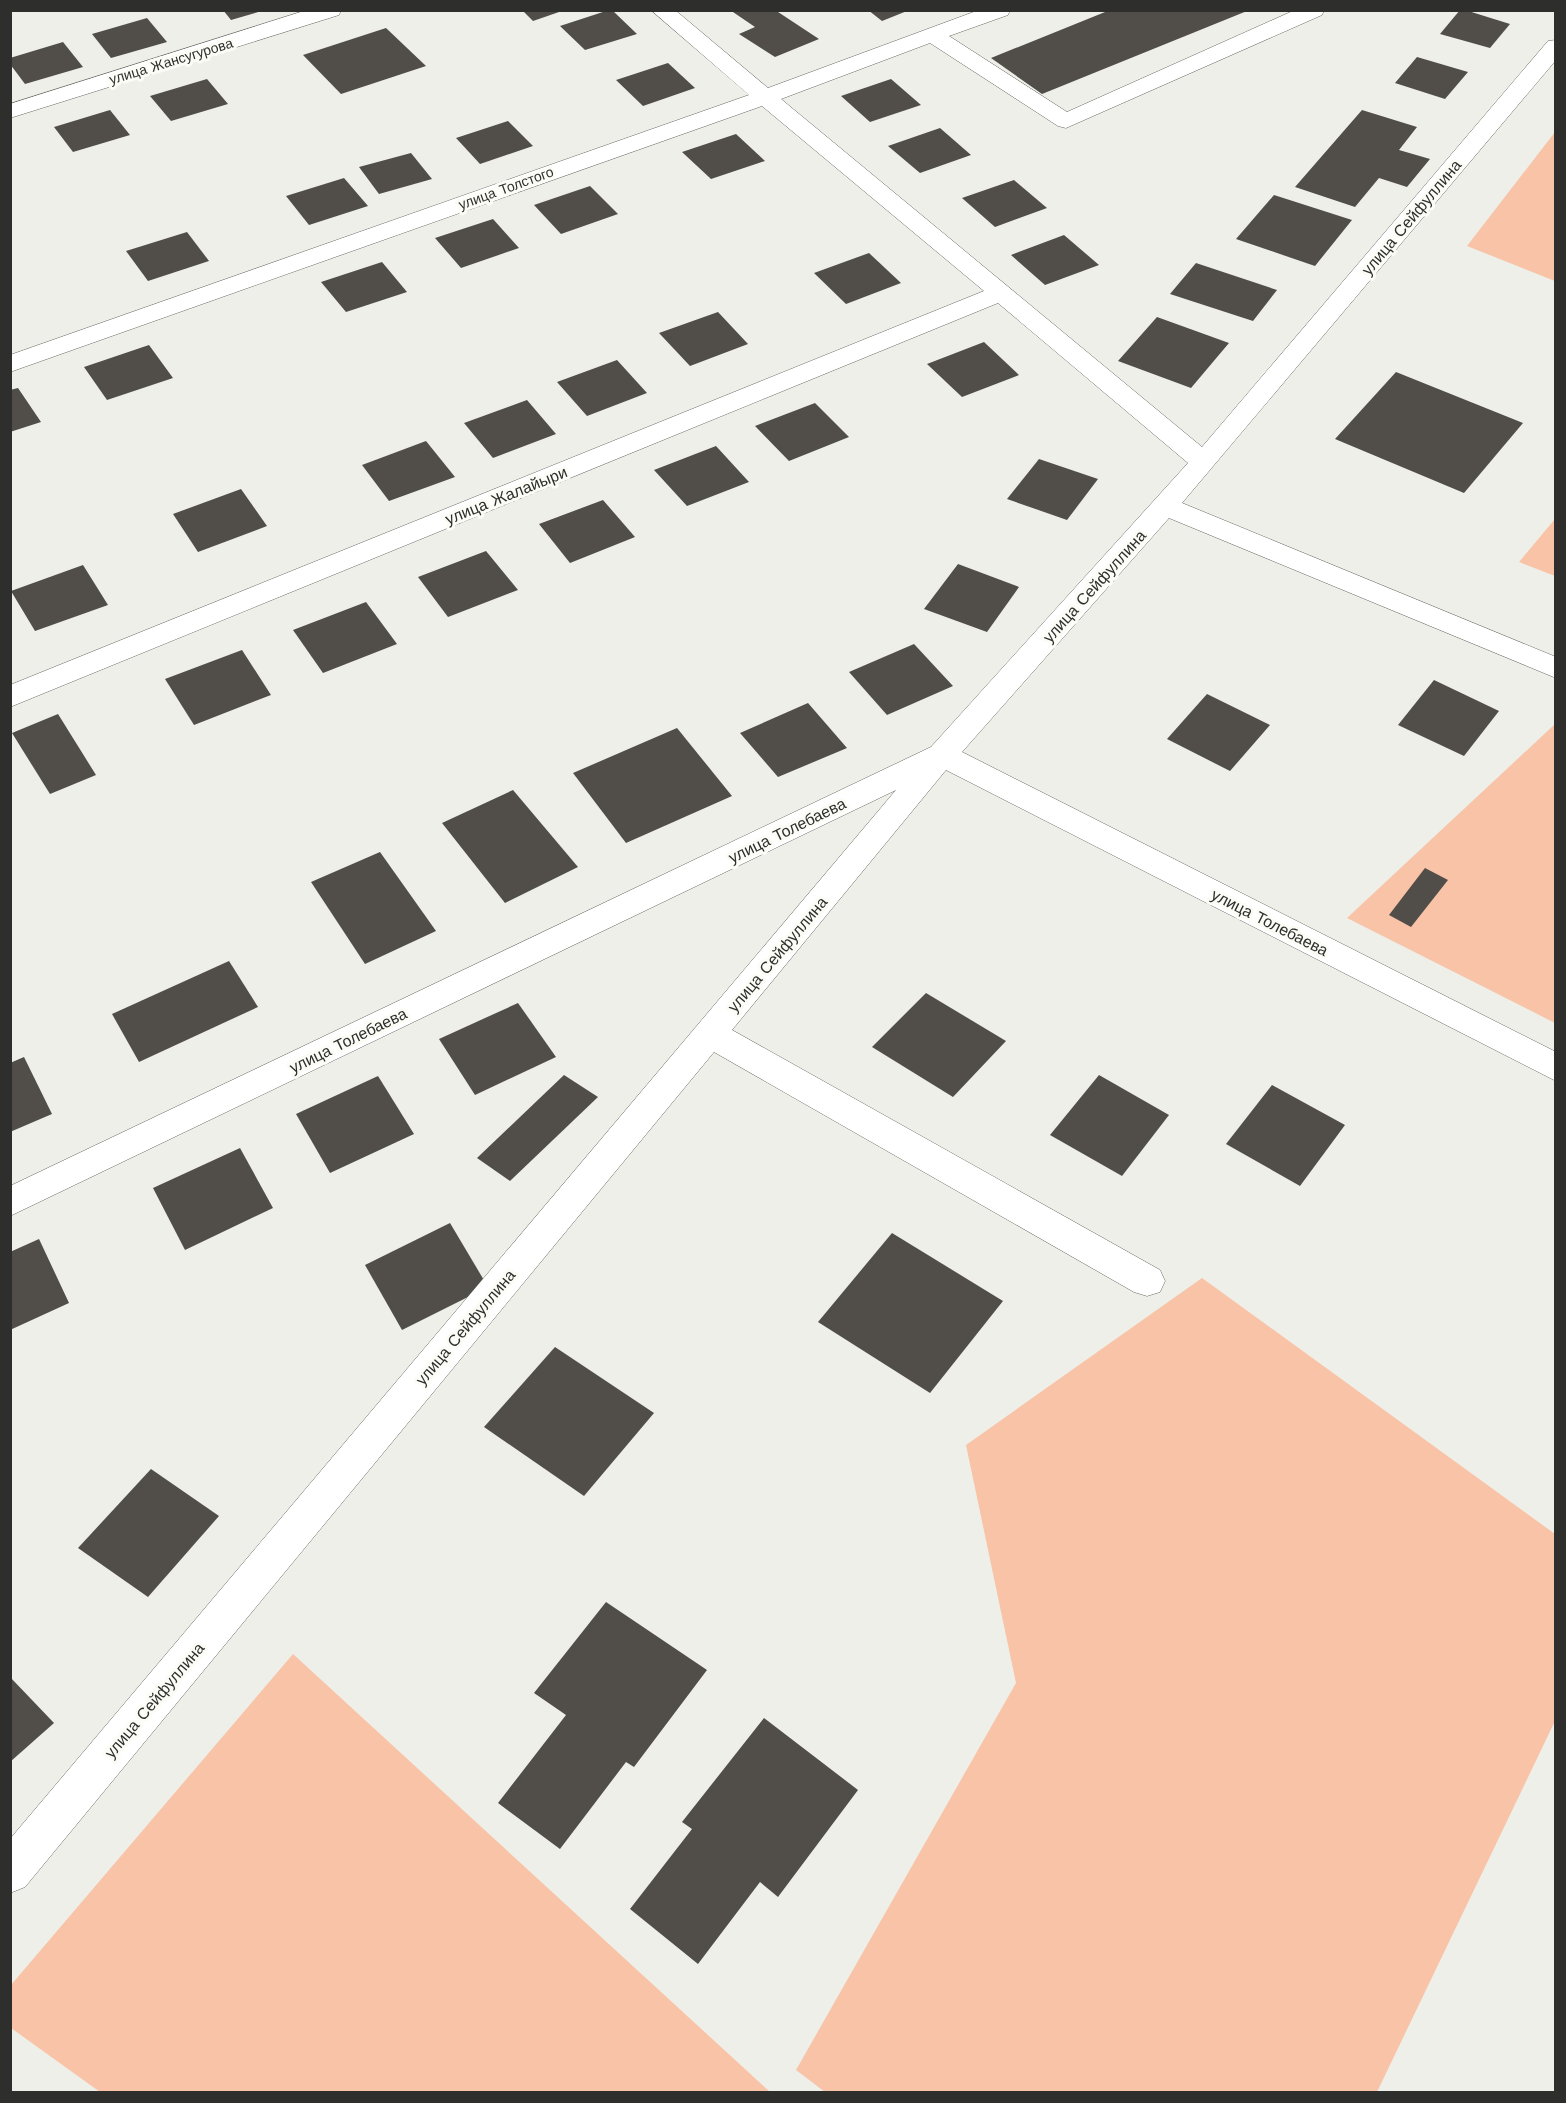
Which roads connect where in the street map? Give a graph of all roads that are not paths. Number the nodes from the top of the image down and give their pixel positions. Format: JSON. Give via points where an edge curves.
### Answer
{"nodes":[{"id":1,"x":331,"y":10,"type":"edge"},
{"id":2,"x":661,"y":10,"type":"edge"},
{"id":3,"x":1000,"y":10,"type":"edge"},
{"id":4,"x":1314,"y":10,"type":"edge"},
{"id":5,"x":932,"y":35,"type":"junction"},
{"id":6,"x":1556,"y":46,"type":"edge"},
{"id":7,"x":765,"y":97,"type":"junction"},
{"id":8,"x":10,"y":111,"type":"edge"},
{"id":9,"x":1001,"y":293,"type":"junction"},
{"id":10,"x":10,"y":364,"type":"edge"},
{"id":11,"x":1204,"y":462,"type":"junction"},
{"id":12,"x":1165,"y":506,"type":"junction"},
{"id":13,"x":1556,"y":668,"type":"edge"},
{"id":14,"x":10,"y":697,"type":"edge"},
{"id":15,"x":942,"y":755,"type":"junction"},
{"id":16,"x":710,"y":1034,"type":"junction"},
{"id":17,"x":1556,"y":1068,"type":"edge"},
{"id":18,"x":10,"y":1202,"type":"edge"},
{"id":19,"x":1147,"y":1281,"type":"dead end"},
{"id":20,"x":10,"y":1872,"type":"edge"}],
"edges":[{"from":1,"to":8,"type":"street","name":"улица Жансугурова"},
{"from":2,"to":7,"type":"street"},
{"from":3,"to":5,"type":"street","name":"улица Толстого"},
{"from":4,"to":5,"type":"street","via":[[1066,121]]},
{"from":5,"to":7,"type":"street","name":"улица Толстого"},
{"from":6,"to":11,"type":"street","name":"улица Сейфуллина"},
{"from":7,"to":9,"type":"street"},
{"from":7,"to":10,"type":"street","name":"улица Толстого"},
{"from":9,"to":11,"type":"street"},
{"from":9,"to":14,"type":"street","name":"улица Жалайыри"},
{"from":11,"to":12,"type":"street","name":"улица Сейфуллина"},
{"from":12,"to":13,"type":"street"},
{"from":12,"to":15,"type":"street","name":"улица Сейфуллина"},
{"from":15,"to":16,"type":"street","name":"улица Сейфуллина"},
{"from":15,"to":17,"type":"street","name":"улица Толебаева"},
{"from":15,"to":18,"type":"street","name":"улица Толебаева"},
{"from":16,"to":19,"type":"street"},
{"from":16,"to":20,"type":"street","name":"улица Сейфуллина"}]}
